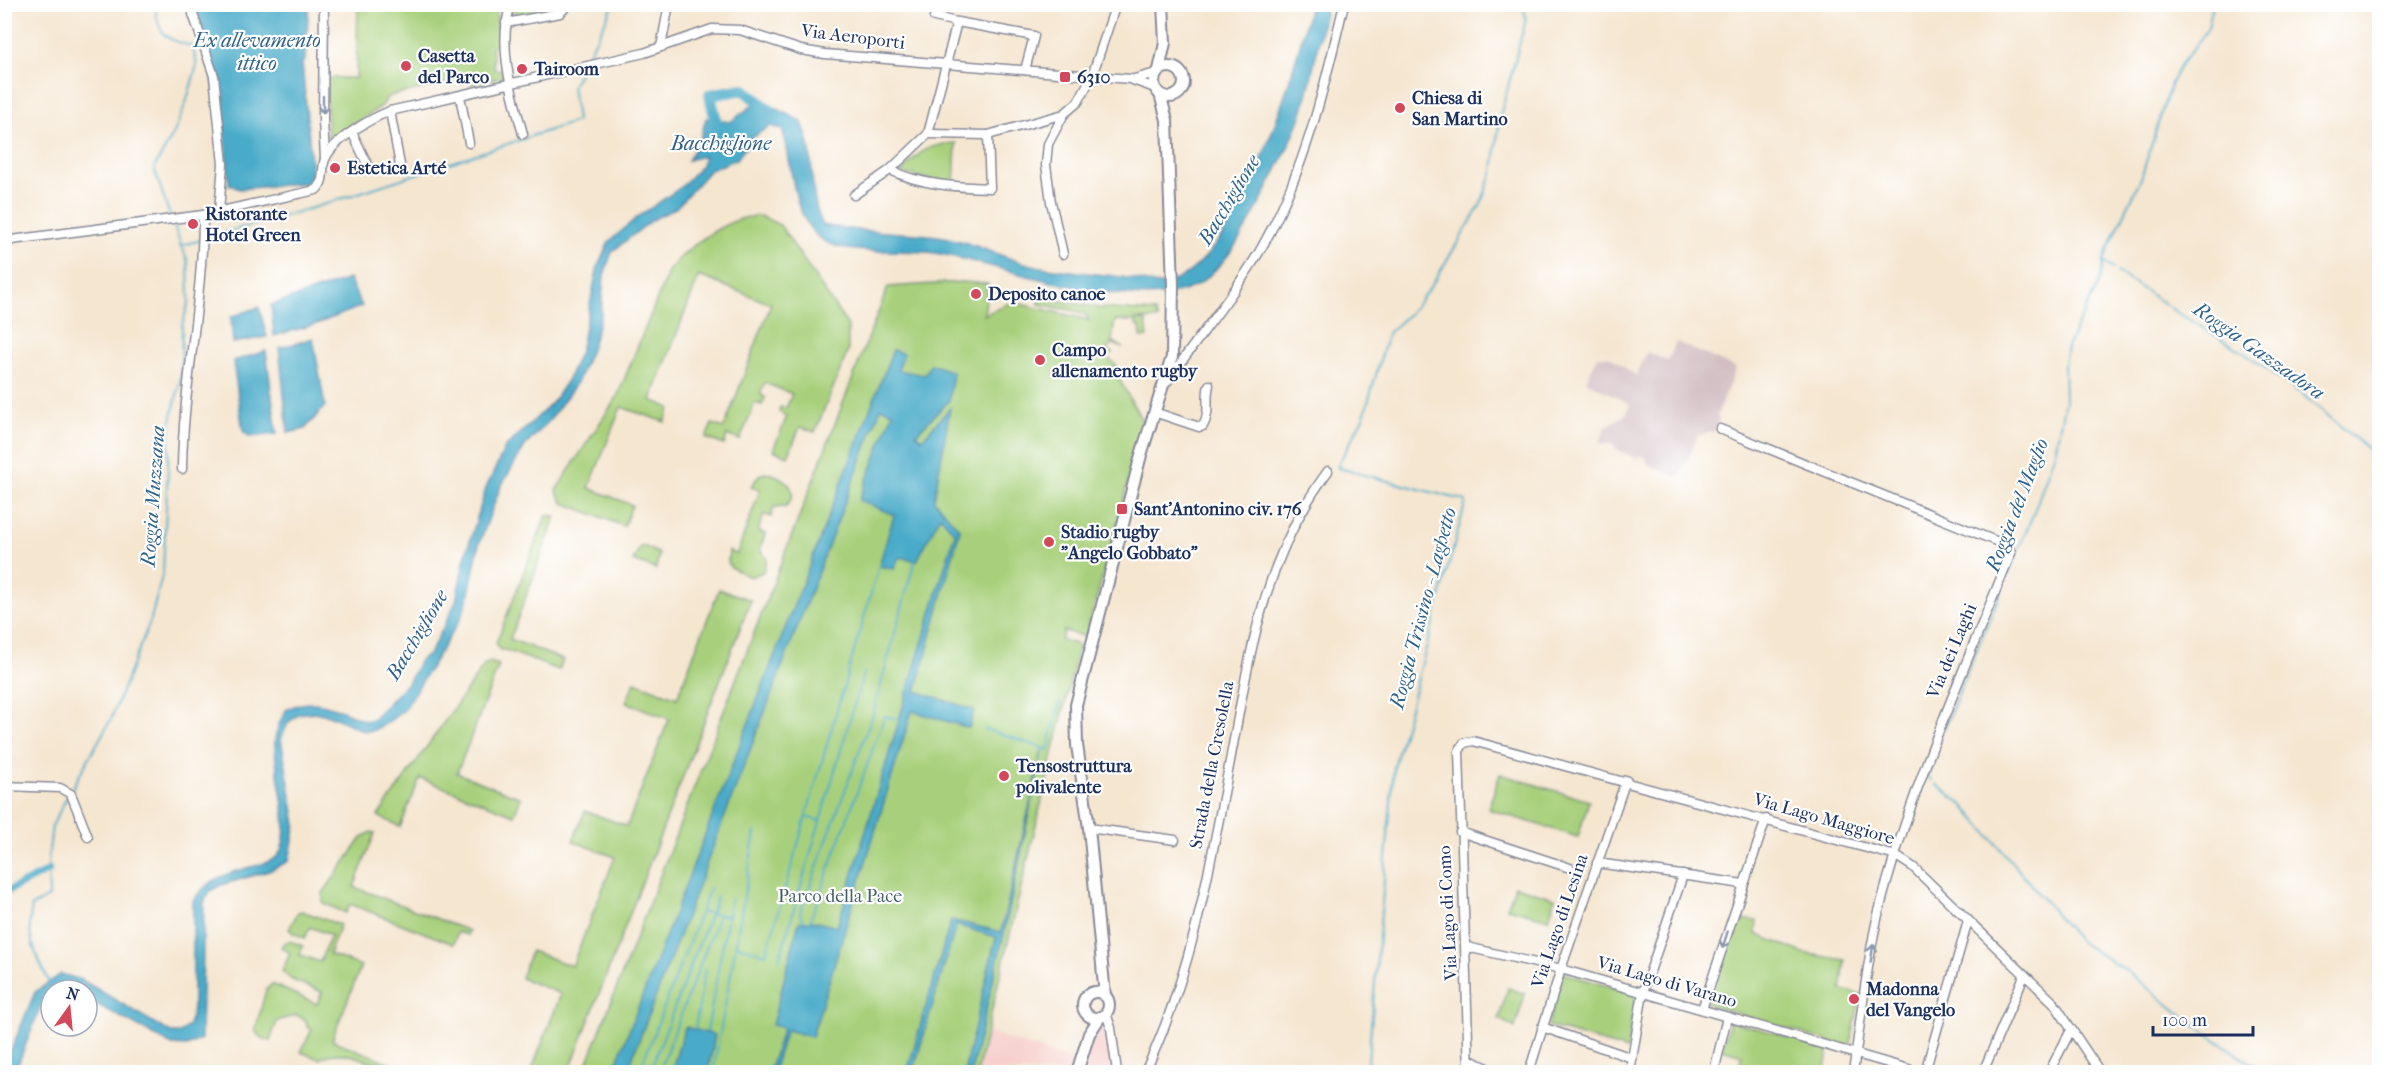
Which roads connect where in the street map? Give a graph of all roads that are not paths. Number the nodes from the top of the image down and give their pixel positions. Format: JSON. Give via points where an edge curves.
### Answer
{"nodes":[{"id":1,"x":324,"y":4,"type":"edge"},
{"id":2,"x":512,"y":4,"type":"edge"},
{"id":3,"x":569,"y":4,"type":"edge"},
{"id":4,"x":669,"y":4,"type":"edge"},
{"id":5,"x":1116,"y":4,"type":"edge"},
{"id":6,"x":1163,"y":4,"type":"edge"},
{"id":7,"x":1344,"y":4,"type":"edge"},
{"id":8,"x":194,"y":14,"type":"dead end"},
{"id":9,"x":934,"y":17,"type":"dead end"},
{"id":10,"x":506,"y":22,"type":"junction"},
{"id":11,"x":957,"y":22,"type":"junction"},
{"id":12,"x":1165,"y":43,"type":"junction"},
{"id":13,"x":661,"y":47,"type":"junction"},
{"id":14,"x":946,"y":64,"type":"junction"},
{"id":15,"x":1176,"y":68,"type":"junction"},
{"id":16,"x":1025,"y":70,"type":"junction"},
{"id":17,"x":1157,"y":72,"type":"junction"},
{"id":18,"x":1092,"y":76,"type":"junction"},
{"id":19,"x":1130,"y":79,"type":"junction"},
{"id":20,"x":511,"y":84,"type":"junction"},
{"id":21,"x":1158,"y":91,"type":"junction"},
{"id":22,"x":460,"y":96,"type":"junction"},
{"id":23,"x":1176,"y":96,"type":"junction"},
{"id":24,"x":390,"y":111,"type":"junction"},
{"id":25,"x":1064,"y":114,"type":"junction"},
{"id":26,"x":1167,"y":120,"type":"junction"},
{"id":27,"x":352,"y":132,"type":"junction"},
{"id":28,"x":523,"y":134,"type":"dead end"},
{"id":29,"x":928,"y":134,"type":"junction"},
{"id":30,"x":988,"y":135,"type":"junction"},
{"id":31,"x":469,"y":143,"type":"dead end"},
{"id":32,"x":325,"y":159,"type":"junction"},
{"id":33,"x":400,"y":165,"type":"dead end"},
{"id":34,"x":370,"y":170,"type":"dead end"},
{"id":35,"x":890,"y":170,"type":"junction"},
{"id":36,"x":854,"y":195,"type":"dead end"},
{"id":37,"x":219,"y":212,"type":"junction"},
{"id":38,"x":203,"y":215,"type":"junction"},
{"id":39,"x":4,"y":241,"type":"edge"},
{"id":40,"x":1063,"y":254,"type":"dead end"},
{"id":41,"x":1173,"y":359,"type":"junction"},
{"id":42,"x":1209,"y":385,"type":"dead end"},
{"id":43,"x":1154,"y":411,"type":"junction"},
{"id":44,"x":1720,"y":429,"type":"dead end"},
{"id":45,"x":182,"y":469,"type":"dead end"},
{"id":46,"x":1328,"y":471,"type":"dead end"},
{"id":47,"x":1460,"y":751,"type":"joint"},
{"id":48,"x":1626,"y":780,"type":"junction"},
{"id":49,"x":4,"y":786,"type":"edge"},
{"id":50,"x":1766,"y":819,"type":"junction"},
{"id":51,"x":1089,"y":828,"type":"junction"},
{"id":52,"x":1460,"y":832,"type":"junction"},
{"id":53,"x":88,"y":837,"type":"dead end"},
{"id":54,"x":1174,"y":840,"type":"dead end"},
{"id":55,"x":1896,"y":856,"type":"junction"},
{"id":56,"x":1597,"y":863,"type":"junction"},
{"id":57,"x":1570,"y":868,"type":"dead end"},
{"id":58,"x":1683,"y":875,"type":"junction"},
{"id":59,"x":1743,"y":884,"type":"junction"},
{"id":60,"x":1968,"y":921,"type":"junction"},
{"id":61,"x":1467,"y":947,"type":"junction"},
{"id":62,"x":1103,"y":969,"type":"junction"},
{"id":63,"x":1561,"y":969,"type":"junction"},
{"id":64,"x":2024,"y":976,"type":"junction"},
{"id":65,"x":1643,"y":992,"type":"junction"},
{"id":66,"x":1090,"y":994,"type":"junction"},
{"id":67,"x":1105,"y":996,"type":"junction"},
{"id":68,"x":1702,"y":1009,"type":"junction"},
{"id":69,"x":1086,"y":1012,"type":"junction"},
{"id":70,"x":1103,"y":1015,"type":"junction"},
{"id":71,"x":1727,"y":1017,"type":"junction"},
{"id":72,"x":1542,"y":1027,"type":"junction"},
{"id":73,"x":2071,"y":1030,"type":"junction"},
{"id":74,"x":1089,"y":1034,"type":"junction"},
{"id":75,"x":1856,"y":1052,"type":"junction"},
{"id":76,"x":1632,"y":1058,"type":"junction"},
{"id":77,"x":1470,"y":1060,"type":"junction"},
{"id":78,"x":1077,"y":1072,"type":"edge"},
{"id":79,"x":1117,"y":1072,"type":"edge"},
{"id":80,"x":1145,"y":1072,"type":"edge"},
{"id":81,"x":1469,"y":1072,"type":"edge"},
{"id":82,"x":1496,"y":1072,"type":"edge"},
{"id":83,"x":1529,"y":1072,"type":"edge"},
{"id":84,"x":1630,"y":1072,"type":"edge"},
{"id":85,"x":1714,"y":1072,"type":"edge"},
{"id":86,"x":1853,"y":1072,"type":"edge"},
{"id":87,"x":1920,"y":1072,"type":"edge"},
{"id":88,"x":1925,"y":1072,"type":"edge"},
{"id":89,"x":1983,"y":1072,"type":"edge"},
{"id":90,"x":2049,"y":1072,"type":"edge"},
{"id":91,"x":2100,"y":1072,"type":"edge"}],
"edges":[{"from":1,"to":32,"type":"street","one_way":true},
{"from":2,"to":10,"type":"street"},
{"from":3,"to":10,"type":"street","via":[[560,13]]},
{"from":4,"to":13,"type":"street"},
{"from":5,"to":18,"type":"street"},
{"from":6,"to":12,"type":"main road"},
{"from":7,"to":41,"type":"street","via":[[1316,123],[1292,186],[1252,264]]},
{"from":8,"to":37,"type":"street","via":[[213,76],[223,164]]},
{"from":9,"to":11,"type":"street"},
{"from":10,"to":20,"type":"street"},
{"from":11,"to":14,"type":"street"},
{"from":11,"to":16,"type":"street","via":[[1034,36]]},
{"from":12,"to":15,"type":"main road"},
{"from":12,"to":17,"type":"main road"},
{"from":13,"to":14,"type":"street","name":"Via Aeroporti","via":[[725,27],[801,50]]},
{"from":13,"to":20,"type":"street","name":"Via Aeroporti"},
{"from":14,"to":16,"type":"street","name":"Via Aeroporti"},
{"from":14,"to":29,"type":"street"},
{"from":15,"to":17,"type":"main road","via":[[1167,66]]},
{"from":15,"to":23,"type":"main road","via":[[1185,82]]},
{"from":16,"to":18,"type":"street","name":"Via Aeroporti"},
{"from":17,"to":19,"type":"street","name":"Via Aeroporti"},
{"from":17,"to":21,"type":"main road"},
{"from":18,"to":19,"type":"street","name":"Via Aeroporti"},
{"from":18,"to":25,"type":"street","via":[[1078,102]]},
{"from":19,"to":21,"type":"street","name":"Via Aeroporti"},
{"from":20,"to":22,"type":"street","name":"Via Aeroporti"},
{"from":20,"to":28,"type":"street"},
{"from":21,"to":23,"type":"main road","via":[[1168,97]]},
{"from":21,"to":26,"type":"main road"},
{"from":22,"to":24,"type":"street","name":"Via Aeroporti"},
{"from":22,"to":31,"type":"street"},
{"from":23,"to":26,"type":"main road"},
{"from":24,"to":27,"type":"street","name":"Via Aeroporti"},
{"from":24,"to":33,"type":"street"},
{"from":25,"to":30,"type":"street"},
{"from":25,"to":40,"type":"street","via":[[1052,134],[1046,165]]},
{"from":26,"to":41,"type":"main road"},
{"from":27,"to":32,"type":"street","name":"Via Aeroporti"},
{"from":27,"to":34,"type":"street"},
{"from":29,"to":30,"type":"street"},
{"from":29,"to":35,"type":"street"},
{"from":30,"to":35,"type":"street","via":[[990,188],[952,187]]},
{"from":32,"to":37,"type":"street","via":[[316,190]]},
{"from":35,"to":36,"type":"street"},
{"from":37,"to":38,"type":"street"},
{"from":38,"to":39,"type":"street"},
{"from":38,"to":45,"type":"street","via":[[200,278],[183,420]]},
{"from":41,"to":43,"type":"main road"},
{"from":41,"to":43,"type":"main road"},
{"from":42,"to":43,"type":"street","via":[[1203,426]]},
{"from":43,"to":51,"type":"main road","via":[[1076,705],[1077,745]]},
{"from":44,"to":55,"type":"street","name":"Via dei Laghi","via":[[2008,546],[2011,553],[1943,715]]},
{"from":46,"to":80,"type":"street","name":"Strada della Cresolella","via":[[1288,533],[1267,589],[1241,700],[1202,908],[1173,1007]]},
{"from":47,"to":48,"type":"street","name":"Via Lago Maggiore","via":[[1464,743],[1473,741]]},
{"from":47,"to":52,"type":"street","name":"Via Lago di Como"},
{"from":48,"to":50,"type":"street","name":"Via Lago Maggiore"},
{"from":48,"to":56,"type":"street","name":"Via Lago di Lesina"},
{"from":49,"to":53,"type":"street","via":[[60,788],[71,794]]},
{"from":50,"to":55,"type":"street","name":"Via Lago Maggiore"},
{"from":50,"to":59,"type":"street"},
{"from":51,"to":54,"type":"street"},
{"from":51,"to":62,"type":"main road"},
{"from":52,"to":57,"type":"street"},
{"from":52,"to":61,"type":"street","name":"Via Lago di Como"},
{"from":55,"to":60,"type":"street","name":"Via Lago Maggiore","via":[[1913,867]]},
{"from":75,"to":55,"type":"street","name":"Via dei Laghi","one_way":true,"via":[[1878,917]]},
{"from":56,"to":58,"type":"street"},
{"from":56,"to":63,"type":"street","name":"Via Lago di Lesina"},
{"from":58,"to":59,"type":"street"},
{"from":58,"to":65,"type":"street"},
{"from":59,"to":68,"type":"street","one_way":true},
{"from":60,"to":64,"type":"street","name":"Via Lago Maggiore"},
{"from":60,"to":88,"type":"street"},
{"from":61,"to":63,"type":"street","name":"Via Lago di Varano"},
{"from":61,"to":77,"type":"street","name":"Via Lago di Como"},
{"from":62,"to":66,"type":"main road"},
{"from":62,"to":67,"type":"main road"},
{"from":63,"to":65,"type":"street","name":"Via Lago di Varano"},
{"from":63,"to":72,"type":"street","name":"Via Lago di Lesina"},
{"from":64,"to":73,"type":"street","name":"Via Lago Maggiore","via":[[2054,1003]]},
{"from":64,"to":89,"type":"street"},
{"from":65,"to":68,"type":"street","name":"Via Lago di Varano"},
{"from":65,"to":76,"type":"street"},
{"from":66,"to":67,"type":"main road"},
{"from":66,"to":69,"type":"main road","via":[[1083,1004]]},
{"from":67,"to":70,"type":"main road","via":[[1109,1007]]},
{"from":68,"to":71,"type":"street","name":"Via Lago di Varano"},
{"from":69,"to":70,"type":"main road","via":[[1092,1017]]},
{"from":69,"to":74,"type":"main road"},
{"from":70,"to":74,"type":"main road"},
{"from":70,"to":79,"type":"street","via":[[1112,1028]]},
{"from":71,"to":75,"type":"street","name":"Via Lago di Varano"},
{"from":71,"to":85,"type":"street"},
{"from":72,"to":76,"type":"street"},
{"from":72,"to":83,"type":"street","name":"Via Lago di Lesina"},
{"from":73,"to":90,"type":"street"},
{"from":73,"to":91,"type":"street","name":"Via Lago Maggiore"},
{"from":74,"to":78,"type":"main road"},
{"from":75,"to":86,"type":"street","name":"Via dei Laghi"},
{"from":75,"to":87,"type":"street","name":"Via Lago di Varano"},
{"from":76,"to":84,"type":"street"},
{"from":77,"to":81,"type":"street","name":"Via Lago di Como"},
{"from":77,"to":82,"type":"street"}]}
